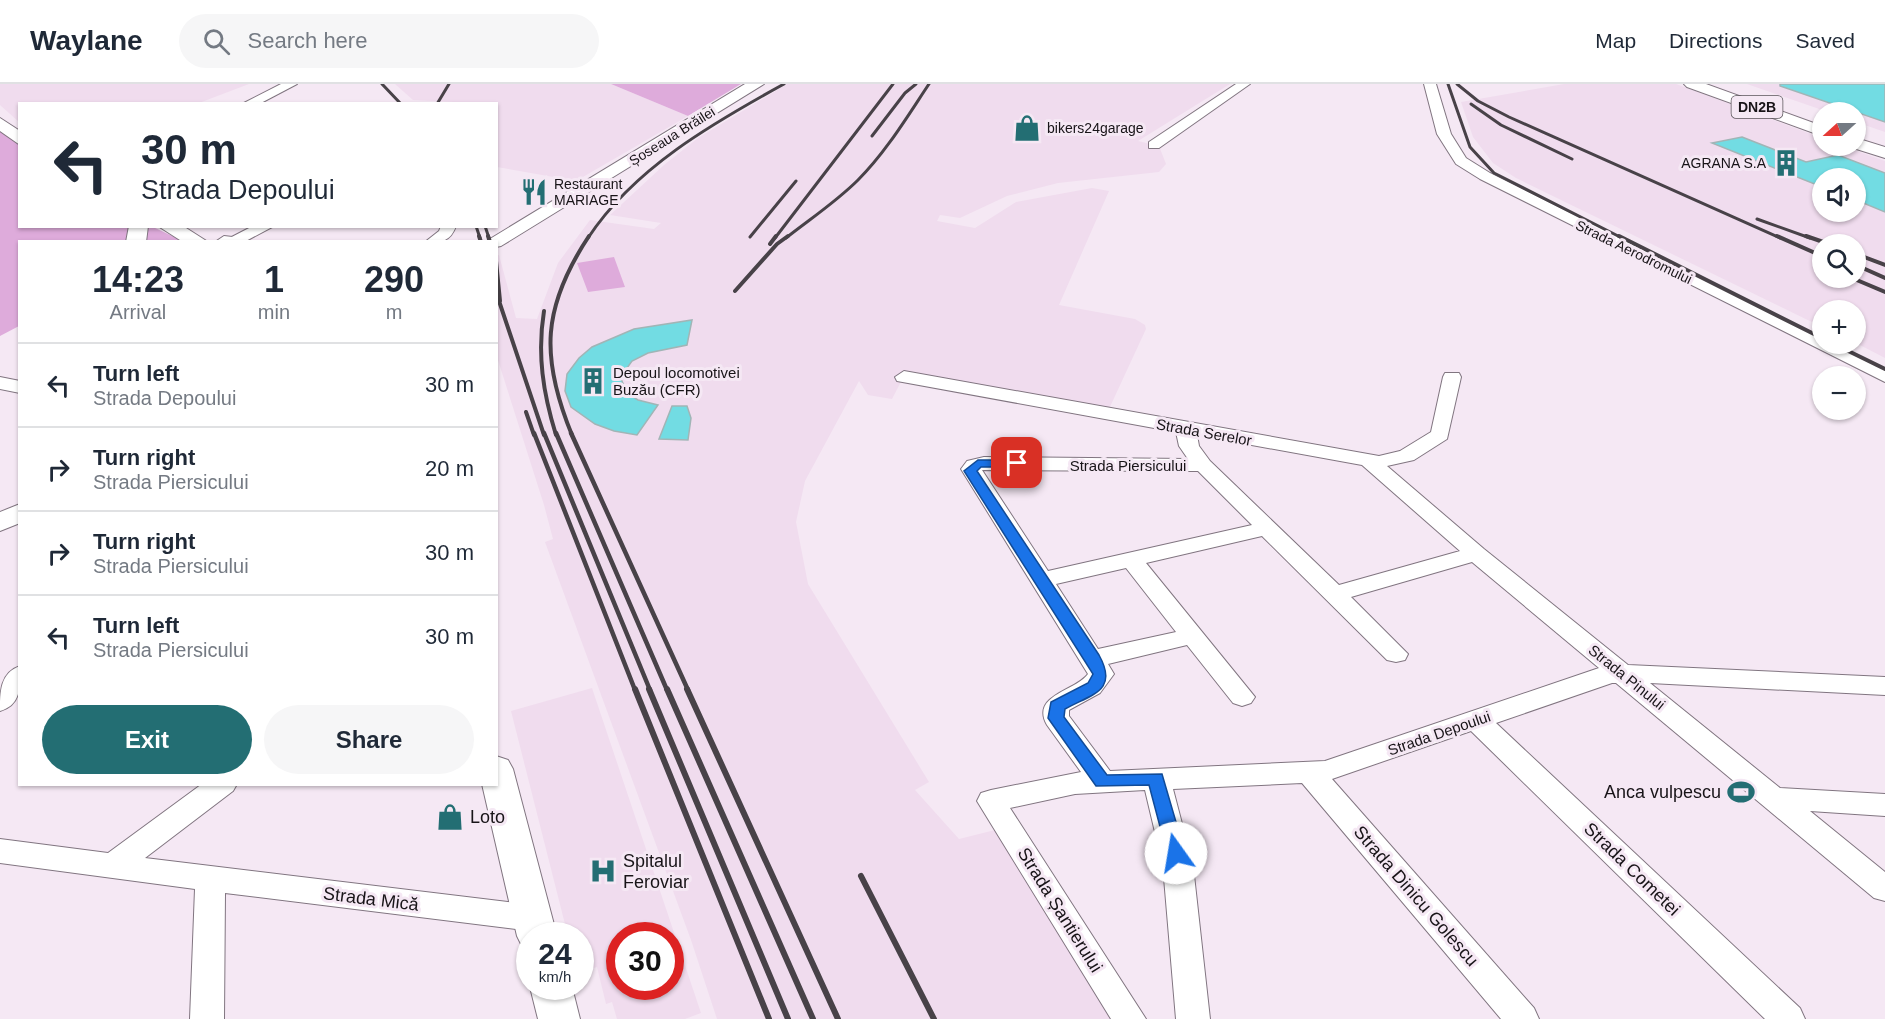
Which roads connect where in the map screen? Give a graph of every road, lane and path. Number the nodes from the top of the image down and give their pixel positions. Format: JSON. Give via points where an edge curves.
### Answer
{"nodes":[{"id":1,"x":291,"y":84,"type":"edge"},
{"id":2,"x":756,"y":84,"type":"edge"},
{"id":3,"x":1244,"y":84,"type":"edge"},
{"id":4,"x":1430,"y":84,"type":"edge"},
{"id":5,"x":1692,"y":84,"type":"edge"},
{"id":6,"x":1706,"y":84,"type":"edge"},
{"id":7,"x":267,"y":95,"type":"junction"},
{"id":8,"x":252,"y":102,"type":"edge"},
{"id":9,"x":279,"y":102,"type":"edge"},
{"id":10,"x":1812,"y":122,"type":"edge"},
{"id":11,"x":0,"y":123,"type":"edge"},
{"id":12,"x":1812,"y":127,"type":"edge"},
{"id":13,"x":18,"y":138,"type":"edge"},
{"id":14,"x":1866,"y":141,"type":"edge"},
{"id":15,"x":1154,"y":145,"type":"dead end"},
{"id":16,"x":1866,"y":146,"type":"edge"},
{"id":17,"x":1885,"y":148,"type":"edge"},
{"id":18,"x":1885,"y":153,"type":"edge"},
{"id":19,"x":171,"y":228,"type":"edge"},
{"id":20,"x":262,"y":228,"type":"edge"},
{"id":21,"x":448,"y":228,"type":"edge"},
{"id":22,"x":192,"y":240,"type":"edge"},
{"id":23,"x":235,"y":240,"type":"edge"},
{"id":24,"x":436,"y":240,"type":"edge"},
{"id":25,"x":497,"y":240,"type":"edge"},
{"id":26,"x":904,"y":376,"type":"dead end"},
{"id":27,"x":1885,"y":376,"type":"edge"},
{"id":28,"x":1452,"y":377,"type":"dead end"},
{"id":29,"x":1185,"y":428,"type":"junction"},
{"id":30,"x":1370,"y":462,"type":"junction"},
{"id":31,"x":1203,"y":465,"type":"junction"},
{"id":32,"x":18,"y":513,"type":"edge"},
{"id":33,"x":0,"y":523,"type":"edge"},
{"id":34,"x":1267,"y":528,"type":"junction"},
{"id":35,"x":1476,"y":554,"type":"junction"},
{"id":36,"x":1132,"y":560,"type":"junction"},
{"id":37,"x":1042,"y":580,"type":"junction"},
{"id":38,"x":1334,"y":594,"type":"junction"},
{"id":39,"x":1193,"y":636,"type":"junction"},
{"id":40,"x":1396,"y":654,"type":"dead end"},
{"id":41,"x":1093,"y":659,"type":"junction"},
{"id":42,"x":1622,"y":673,"type":"junction"},
{"id":43,"x":18,"y":678,"type":"edge"},
{"id":44,"x":1885,"y":686,"type":"edge"},
{"id":45,"x":1242,"y":697,"type":"dead end"},
{"id":46,"x":0,"y":702,"type":"edge"},
{"id":47,"x":1476,"y":720,"type":"junction"},
{"id":48,"x":1310,"y":773,"type":"junction"},
{"id":49,"x":498,"y":777,"type":"edge"},
{"id":50,"x":1156,"y":778,"type":"junction"},
{"id":51,"x":1102,"y":781,"type":"junction"},
{"id":52,"x":220,"y":786,"type":"edge"},
{"id":53,"x":1775,"y":798,"type":"junction"},
{"id":54,"x":991,"y":801,"type":"joint"},
{"id":55,"x":1885,"y":805,"type":"edge"},
{"id":56,"x":0,"y":851,"type":"edge"},
{"id":57,"x":113,"y":866,"type":"junction"},
{"id":58,"x":210,"y":879,"type":"junction"},
{"id":59,"x":1885,"y":889,"type":"edge"},
{"id":60,"x":534,"y":922,"type":"edge"},
{"id":61,"x":516,"y":924,"type":"edge"},
{"id":62,"x":554,"y":1000,"type":"edge"},
{"id":63,"x":207,"y":1019,"type":"edge"},
{"id":64,"x":559,"y":1019,"type":"edge"},
{"id":65,"x":1129,"y":1019,"type":"edge"},
{"id":66,"x":1193,"y":1019,"type":"edge"},
{"id":67,"x":1522,"y":1019,"type":"edge"},
{"id":68,"x":1788,"y":1019,"type":"edge"}],
"edges":[{"from":1,"to":7,"type":"street"},
{"from":2,"to":25,"type":"main road","name":"Șoseaua Brăilei"},
{"from":3,"to":15,"type":"street"},
{"from":4,"to":27,"type":"street","name":"Strada Aerodromului","via":[[1444,134],[1461,161]]},
{"from":5,"to":12,"type":"main road","number":"DN2B"},
{"from":6,"to":10,"type":"main road","number":"DN2B"},
{"from":7,"to":8,"type":"street"},
{"from":7,"to":9,"type":"street"},
{"from":11,"to":13,"type":"main road"},
{"from":14,"to":17,"type":"main road"},
{"from":16,"to":18,"type":"main road"},
{"from":19,"to":22,"type":"main road"},
{"from":20,"to":23,"type":"street"},
{"from":21,"to":24,"type":"street"},
{"from":26,"to":29,"type":"street","name":"Strada Serelor"},
{"from":28,"to":30,"type":"street","name":"Strada Serelor","via":[[1437,439],[1399,460]]},
{"from":29,"to":30,"type":"street","name":"Strada Serelor"},
{"from":29,"to":31,"type":"street","name":"Strada Piersicului","via":[[1189,446]]},
{"from":30,"to":35,"type":"street","name":"Strada Pinului"},
{"from":31,"to":34,"type":"street","name":"Strada Piersicului"},
{"from":31,"to":37,"type":"street","name":"Strada Piersicului","via":[[974,465],[971,473]]},
{"from":32,"to":33,"type":"main road"},
{"from":34,"to":36,"type":"street"},
{"from":34,"to":38,"type":"street","name":"Strada Piersicului"},
{"from":35,"to":38,"type":"street"},
{"from":35,"to":42,"type":"street","name":"Strada Pinului"},
{"from":36,"to":37,"type":"street"},
{"from":36,"to":39,"type":"street"},
{"from":37,"to":41,"type":"street","name":"Strada Piersicului"},
{"from":38,"to":40,"type":"street","name":"Strada Piersicului"},
{"from":39,"to":41,"type":"street"},
{"from":39,"to":45,"type":"street"},
{"from":41,"to":51,"type":"street","name":"Strada Piersicului","via":[[1101,674],[1100,681],[1065,700],[1054,712]]},
{"from":42,"to":44,"type":"street","name":"Strada Depoului"},
{"from":42,"to":47,"type":"street","name":"Strada Depoului","via":[[1598,677]]},
{"from":42,"to":53,"type":"street","name":"Strada Pinului"},
{"from":43,"to":46,"type":"street"},
{"from":47,"to":48,"type":"street","name":"Strada Depoului","via":[[1347,765]]},
{"from":47,"to":68,"type":"street","name":"Strada Cometei"},
{"from":48,"to":50,"type":"street","name":"Strada Depoului"},
{"from":48,"to":67,"type":"street","name":"Strada Dinicu Golescu"},
{"from":49,"to":60,"type":"main road"},
{"from":50,"to":51,"type":"street","name":"Strada Depoului"},
{"from":50,"to":66,"type":"street","via":[[1178,866]]},
{"from":51,"to":54,"type":"street","name":"Strada Depoului"},
{"from":52,"to":57,"type":"street"},
{"from":53,"to":55,"type":"street"},
{"from":53,"to":59,"type":"street","name":"Strada Pinului"},
{"from":54,"to":65,"type":"street","name":"Strada Șantierului"},
{"from":56,"to":57,"type":"street","name":"Strada Mică"},
{"from":57,"to":58,"type":"street","name":"Strada Mică"},
{"from":58,"to":61,"type":"street","name":"Strada Mică"},
{"from":58,"to":63,"type":"street"},
{"from":62,"to":64,"type":"main road"}]}
